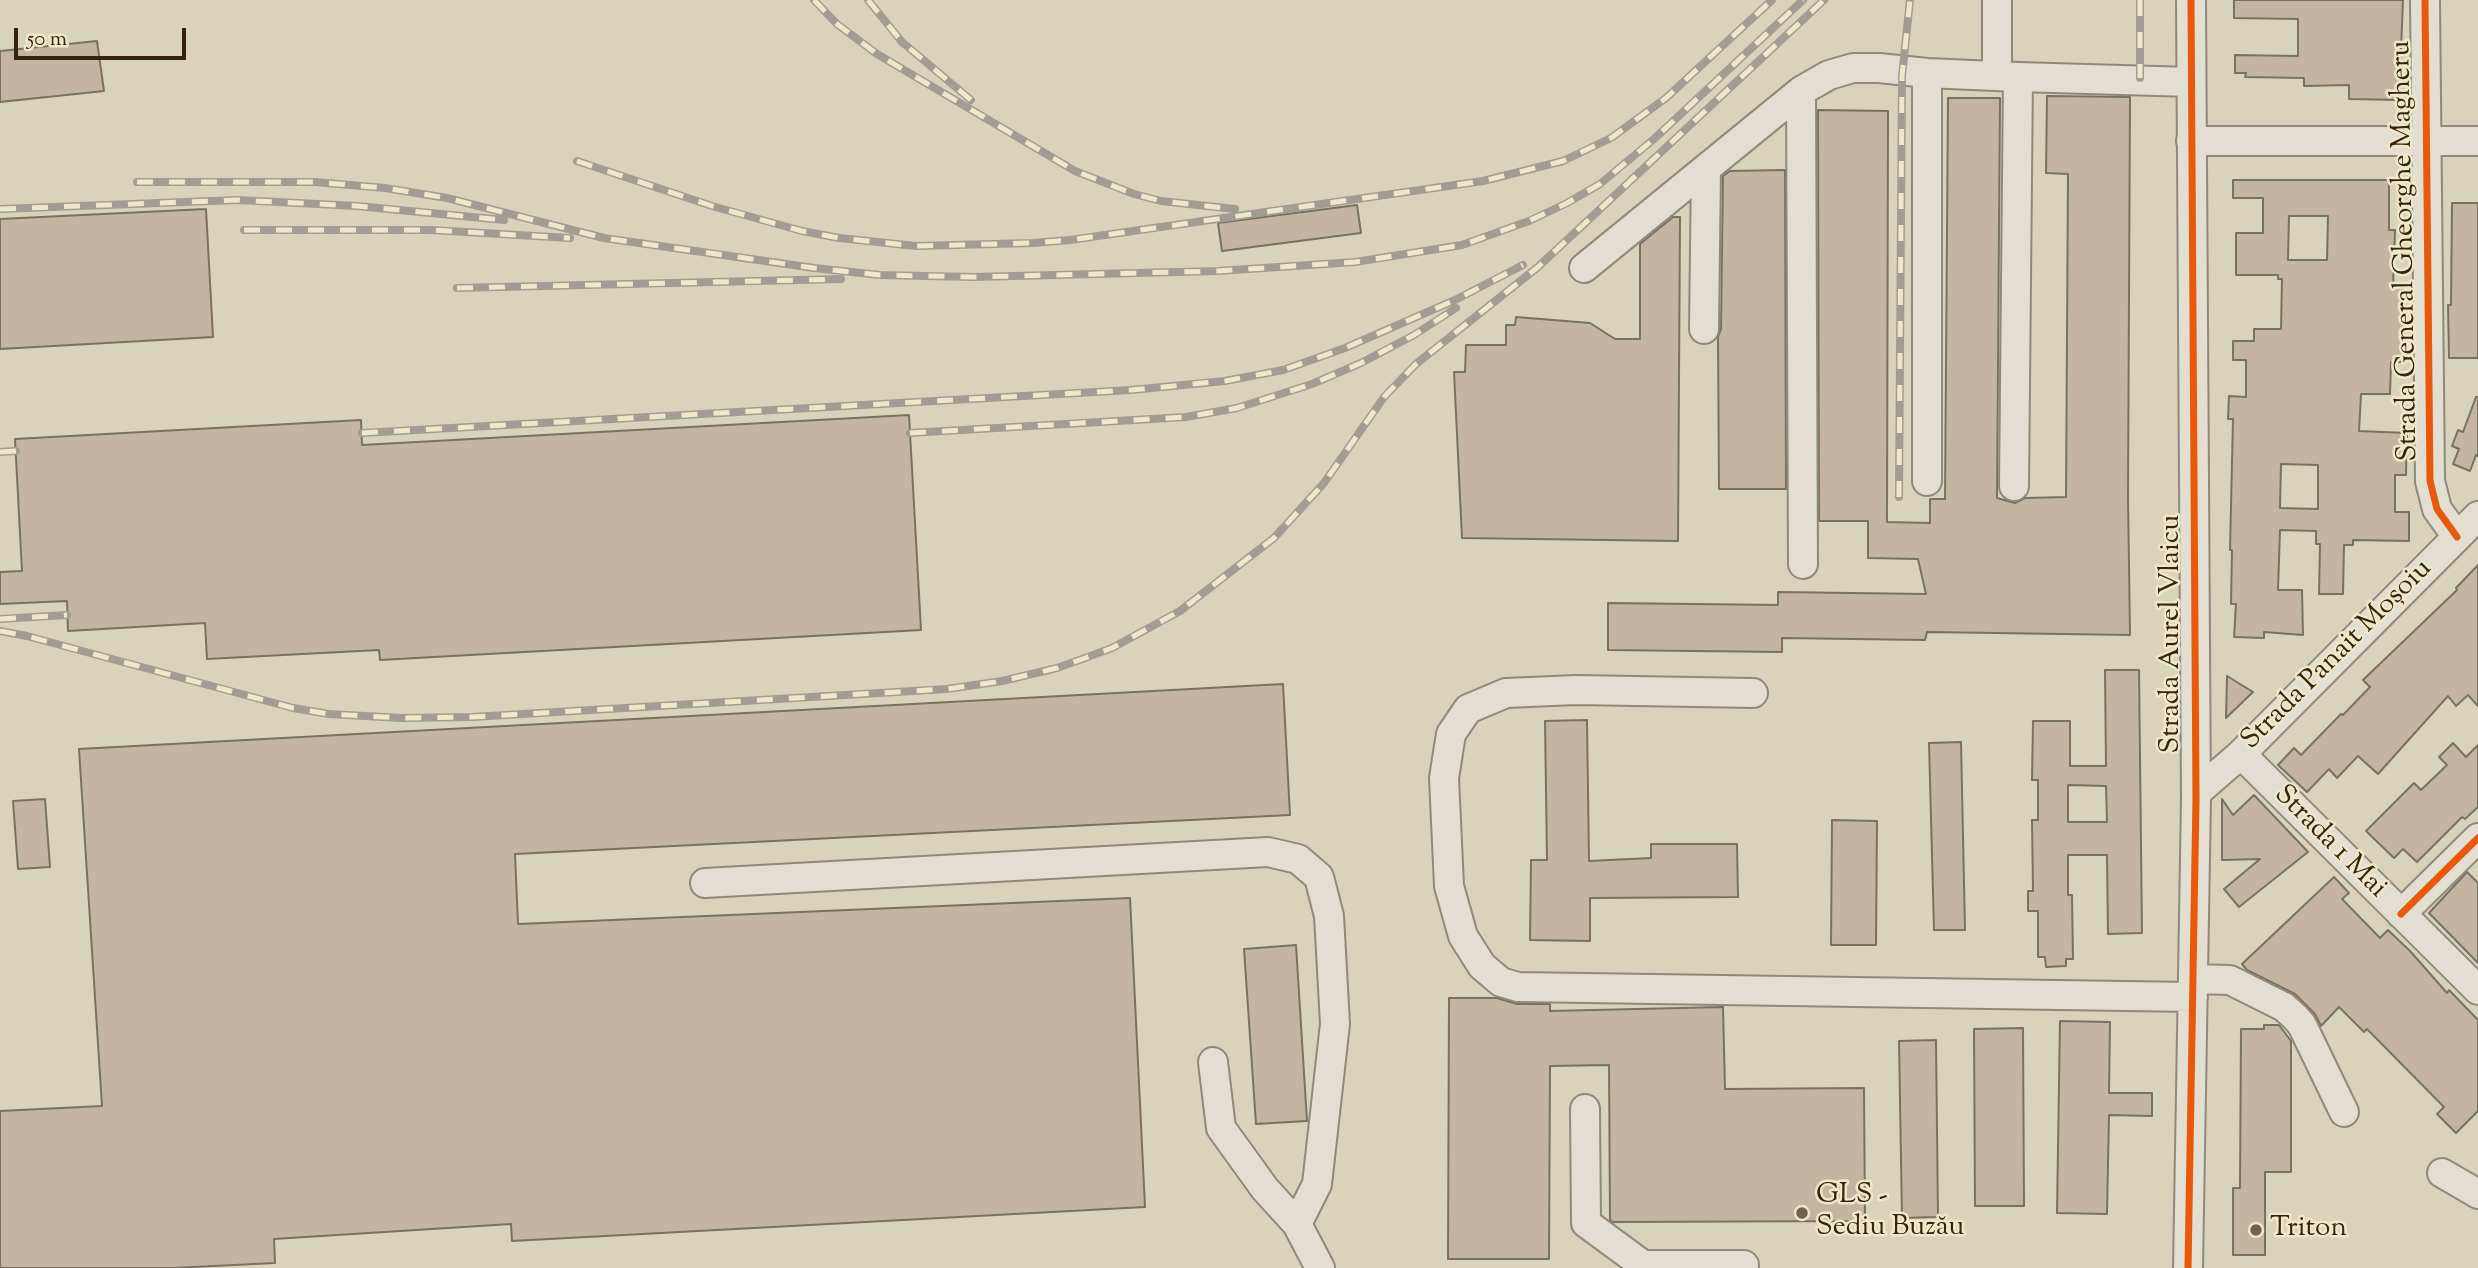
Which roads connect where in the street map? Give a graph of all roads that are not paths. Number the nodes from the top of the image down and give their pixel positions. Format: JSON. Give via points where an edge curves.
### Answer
{"nodes":[{"id":1,"x":1997,"y":0,"type":"edge"},
{"id":2,"x":2191,"y":0,"type":"edge"},
{"id":3,"x":2425,"y":0,"type":"edge"},
{"id":4,"x":1927,"y":73,"type":"junction"},
{"id":5,"x":2008,"y":77,"type":"junction"},
{"id":6,"x":2191,"y":82,"type":"junction"},
{"id":7,"x":1801,"y":91,"type":"junction"},
{"id":8,"x":2191,"y":141,"type":"junction"},
{"id":9,"x":2426,"y":141,"type":"junction"},
{"id":10,"x":2478,"y":141,"type":"edge"},
{"id":11,"x":1706,"y":169,"type":"junction"},
{"id":12,"x":1584,"y":268,"type":"dead end"},
{"id":13,"x":1704,"y":329,"type":"dead end"},
{"id":14,"x":1927,"y":481,"type":"dead end"},
{"id":15,"x":2014,"y":486,"type":"dead end"},
{"id":16,"x":2478,"y":516,"type":"edge"},
{"id":17,"x":2457,"y":537,"type":"junction"},
{"id":18,"x":1803,"y":564,"type":"dead end"},
{"id":19,"x":1753,"y":693,"type":"dead end"},
{"id":20,"x":2241,"y":754,"type":"junction"},
{"id":21,"x":2196,"y":793,"type":"junction"},
{"id":22,"x":2478,"y":838,"type":"edge"},
{"id":23,"x":705,"y":883,"type":"dead end"},
{"id":24,"x":2401,"y":914,"type":"junction"},
{"id":25,"x":2193,"y":988,"type":"junction"},
{"id":26,"x":2478,"y":990,"type":"edge"},
{"id":27,"x":1213,"y":1062,"type":"dead end"},
{"id":28,"x":1585,"y":1108,"type":"dead end"},
{"id":29,"x":2344,"y":1112,"type":"dead end"},
{"id":30,"x":2442,"y":1173,"type":"dead end"},
{"id":31,"x":1317,"y":1184,"type":"junction"},
{"id":32,"x":1265,"y":1189,"type":"junction"},
{"id":33,"x":2478,"y":1194,"type":"edge"},
{"id":34,"x":1297,"y":1224,"type":"junction"},
{"id":35,"x":1744,"y":1265,"type":"dead end"},
{"id":36,"x":1643,"y":1267,"type":"edge"},
{"id":37,"x":1320,"y":1268,"type":"edge"},
{"id":38,"x":2188,"y":1268,"type":"edge"}],
"edges":[{"from":1,"to":5,"type":"street"},
{"from":2,"to":6,"type":"street","name":"Strada Aurel Vlaicu"},
{"from":3,"to":9,"type":"street","name":"Strada General Gheorghe Magheru"},
{"from":4,"to":5,"type":"street"},
{"from":4,"to":7,"type":"street","via":[[1853,68]]},
{"from":4,"to":14,"type":"street"},
{"from":5,"to":6,"type":"street"},
{"from":5,"to":15,"type":"street"},
{"from":6,"to":8,"type":"street","name":"Strada Aurel Vlaicu"},
{"from":7,"to":11,"type":"street"},
{"from":7,"to":18,"type":"street"},
{"from":8,"to":9,"type":"street"},
{"from":8,"to":21,"type":"street","name":"Strada Aurel Vlaicu"},
{"from":9,"to":10,"type":"street"},
{"from":9,"to":17,"type":"street","name":"Strada General Gheorghe Magheru","via":[[2430,481],[2437,509]]},
{"from":11,"to":12,"type":"street"},
{"from":11,"to":13,"type":"street"},
{"from":16,"to":17,"type":"street","name":"Strada Panait Moșoiu"},
{"from":17,"to":20,"type":"street","name":"Strada Panait Moșoiu"},
{"from":19,"to":25,"type":"street","via":[[1506,693],[1468,709],[1451,734],[1444,778],[1449,886],[1462,936],[1482,966],[1501,982],[1518,987]]},
{"from":20,"to":21,"type":"street","name":"Strada Panait Moșoiu"},
{"from":20,"to":24,"type":"street","name":"Strada 1 Mai"},
{"from":21,"to":25,"type":"street","name":"Strada Aurel Vlaicu"},
{"from":22,"to":24,"type":"street"},
{"from":23,"to":31,"type":"street","via":[[1268,852],[1298,859],[1319,877],[1329,916],[1335,1024]]},
{"from":24,"to":26,"type":"street","name":"Strada 1 Mai"},
{"from":25,"to":29,"type":"street","via":[[2230,981],[2284,1007],[2302,1025]]},
{"from":25,"to":38,"type":"street","name":"Strada Aurel Vlaicu"},
{"from":27,"to":32,"type":"street","via":[[1221,1128]]},
{"from":28,"to":36,"type":"street","via":[[1586,1223]]},
{"from":30,"to":33,"type":"street"},
{"from":31,"to":32,"type":"street"},
{"from":31,"to":34,"type":"street"},
{"from":32,"to":34,"type":"street"},
{"from":34,"to":37,"type":"street"},
{"from":35,"to":36,"type":"street"}]}
